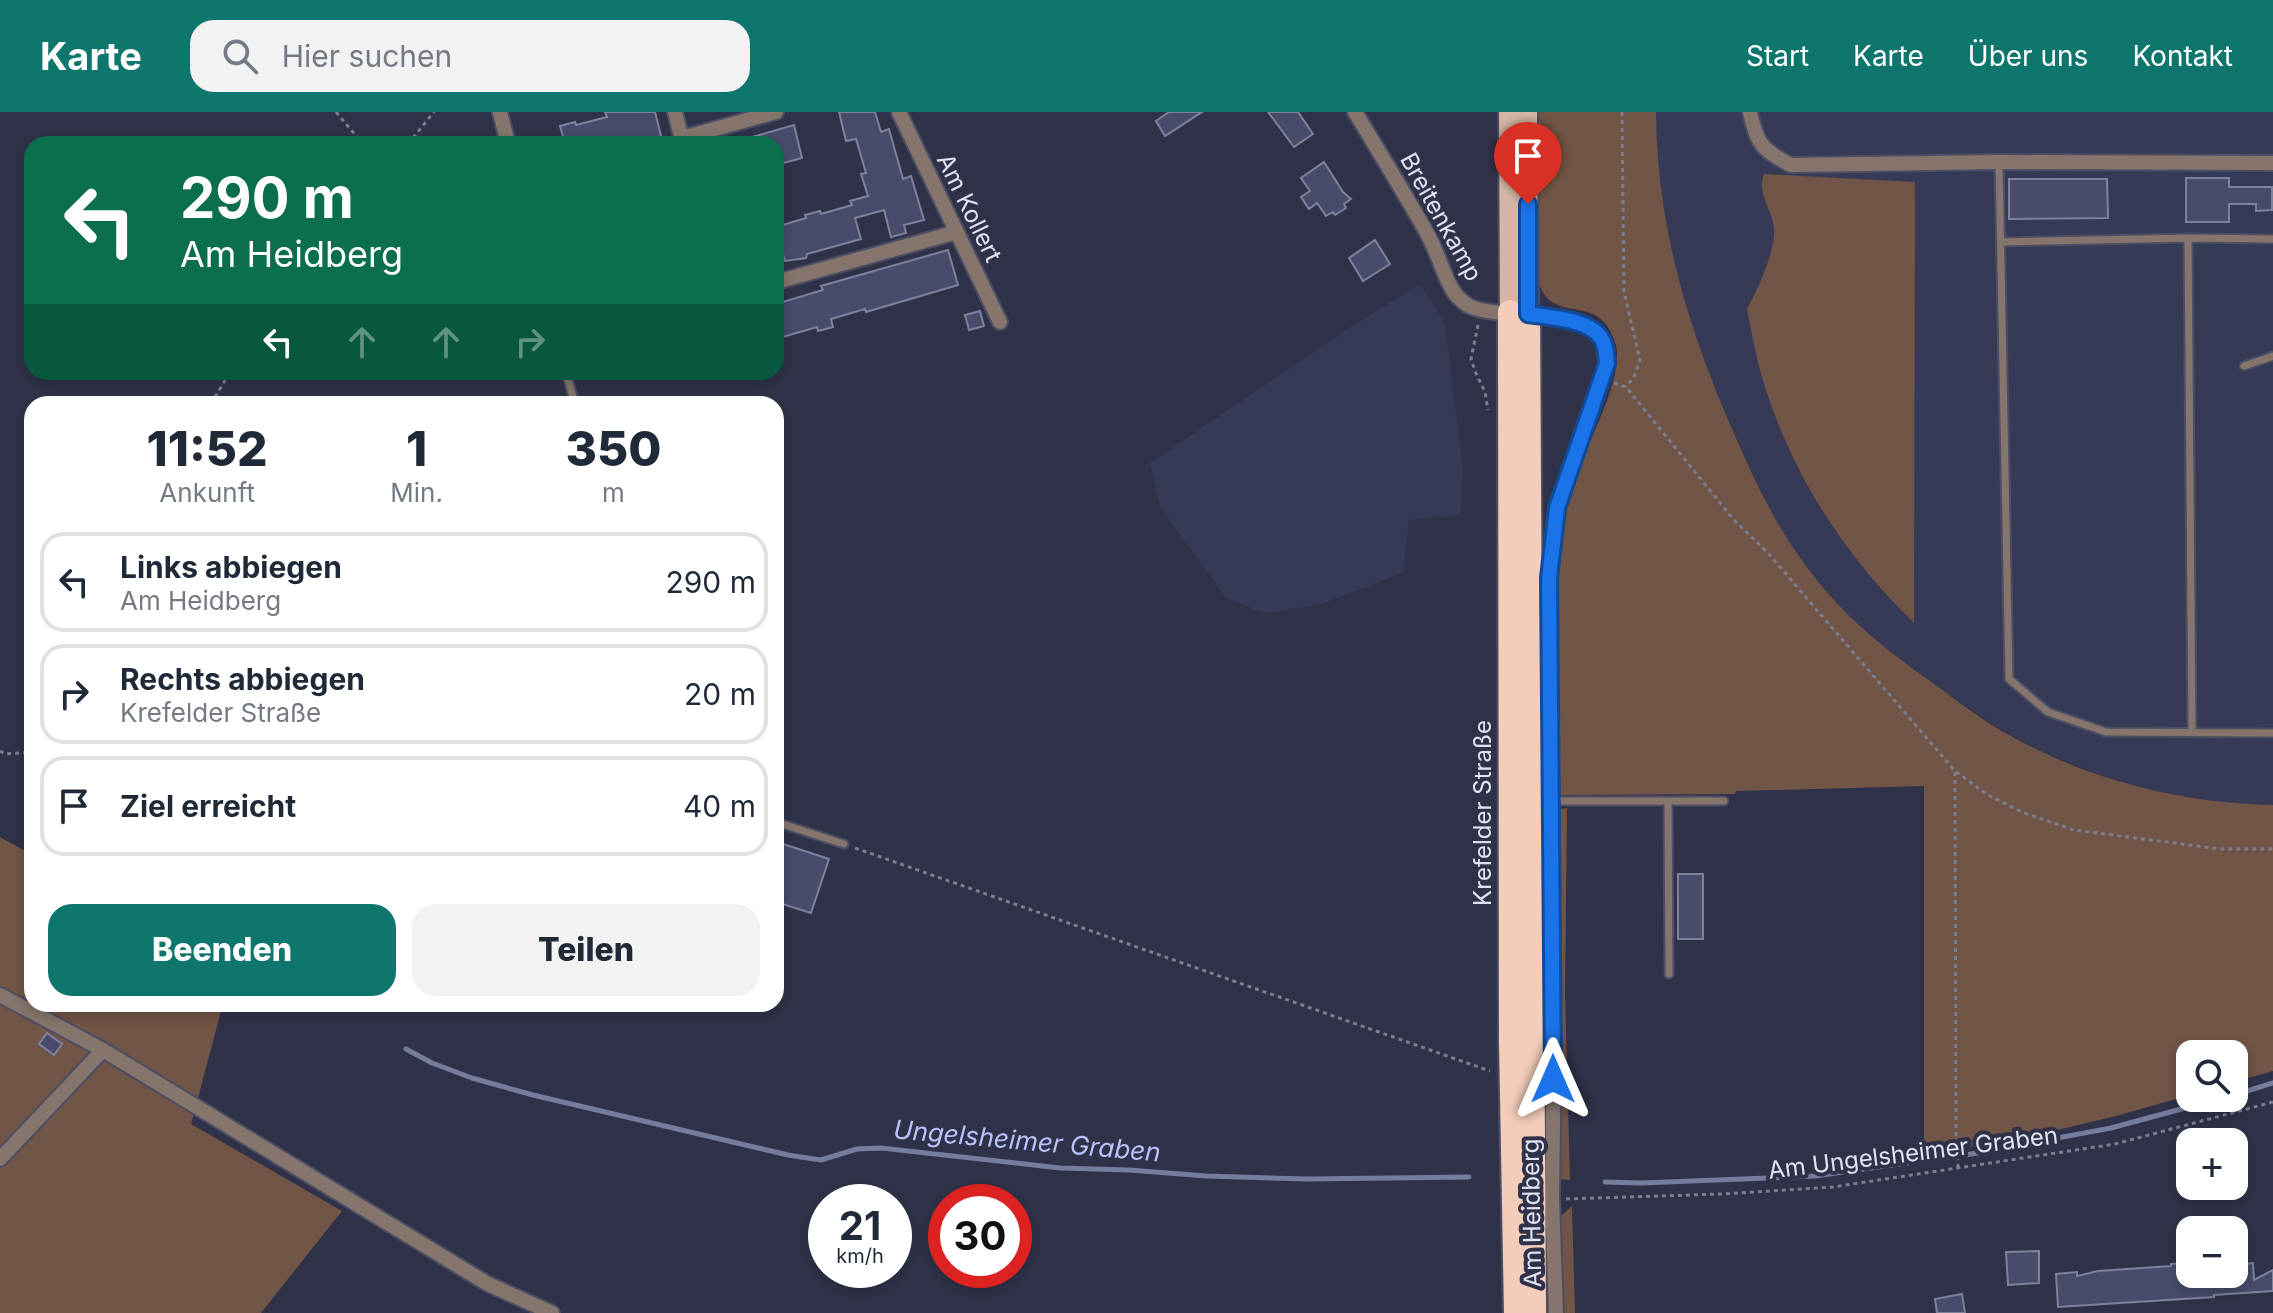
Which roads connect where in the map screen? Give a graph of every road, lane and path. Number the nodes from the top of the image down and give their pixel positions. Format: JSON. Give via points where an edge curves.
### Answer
{"nodes":[{"id":1,"x":336,"y":112,"type":"edge"},
{"id":2,"x":434,"y":112,"type":"edge"},
{"id":3,"x":500,"y":112,"type":"edge"},
{"id":4,"x":675,"y":112,"type":"edge"},
{"id":5,"x":776,"y":112,"type":"edge"},
{"id":6,"x":899,"y":112,"type":"edge"},
{"id":7,"x":1355,"y":112,"type":"edge"},
{"id":8,"x":1509,"y":112,"type":"edge"},
{"id":9,"x":1527,"y":112,"type":"edge"},
{"id":10,"x":1622,"y":112,"type":"edge"},
{"id":11,"x":1750,"y":112,"type":"edge"},
{"id":12,"x":356,"y":136,"type":"edge"},
{"id":13,"x":414,"y":136,"type":"edge"},
{"id":14,"x":506,"y":136,"type":"edge"},
{"id":15,"x":681,"y":136,"type":"edge"},
{"id":16,"x":698,"y":136,"type":"edge"},
{"id":17,"x":1999,"y":162,"type":"junction"},
{"id":18,"x":2273,"y":163,"type":"edge"},
{"id":19,"x":957,"y":232,"type":"junction"},
{"id":20,"x":2188,"y":238,"type":"junction"},
{"id":21,"x":2273,"y":239,"type":"edge"},
{"id":22,"x":2002,"y":242,"type":"junction"},
{"id":23,"x":784,"y":280,"type":"edge"},
{"id":24,"x":1519,"y":313,"type":"junction"},
{"id":25,"x":1000,"y":322,"type":"dead end"},
{"id":26,"x":2273,"y":356,"type":"edge"},
{"id":27,"x":2244,"y":366,"type":"dead end"},
{"id":28,"x":2192,"y":732,"type":"junction"},
{"id":29,"x":2273,"y":733,"type":"edge"},
{"id":30,"x":0,"y":751,"type":"edge"},
{"id":31,"x":24,"y":753,"type":"edge"},
{"id":32,"x":1954,"y":770,"type":"junction"},
{"id":33,"x":1551,"y":801,"type":"junction"},
{"id":34,"x":1668,"y":801,"type":"junction"},
{"id":35,"x":1724,"y":801,"type":"dead end"},
{"id":36,"x":784,"y":825,"type":"edge"},
{"id":37,"x":844,"y":844,"type":"joint"},
{"id":38,"x":2273,"y":849,"type":"edge"},
{"id":39,"x":1669,"y":974,"type":"dead end"},
{"id":40,"x":0,"y":995,"type":"edge"},
{"id":41,"x":24,"y":1008,"type":"edge"},
{"id":42,"x":32,"y":1012,"type":"edge"},
{"id":43,"x":103,"y":1050,"type":"junction"},
{"id":44,"x":1492,"y":1072,"type":"dead end"},
{"id":45,"x":2273,"y":1102,"type":"edge"},
{"id":46,"x":0,"y":1159,"type":"edge"},
{"id":47,"x":1958,"y":1168,"type":"junction"},
{"id":48,"x":1552,"y":1199,"type":"junction"},
{"id":49,"x":552,"y":1313,"type":"edge"},
{"id":50,"x":1516,"y":1313,"type":"edge"},
{"id":51,"x":1534,"y":1313,"type":"edge"},
{"id":52,"x":1556,"y":1313,"type":"edge"}],
"edges":[{"from":1,"to":12,"type":"path"},
{"from":2,"to":13,"type":"path"},
{"from":3,"to":14,"type":"street"},
{"from":4,"to":15,"type":"street"},
{"from":5,"to":16,"type":"street"},
{"from":6,"to":19,"type":"street","name":"Am Kollert"},
{"from":7,"to":24,"type":"street","name":"Breitenkamp","via":[[1429,236],[1453,291],[1481,310]]},
{"from":8,"to":24,"type":"main road","name":"Krefelder Straße"},
{"from":9,"to":24,"type":"main road","name":"Krefelder Straße"},
{"from":10,"to":32,"type":"path","via":[[1624,292],[1640,360],[1626,387],[1734,520]]},
{"from":11,"to":17,"type":"street","via":[[1754,131],[1769,154],[1791,165]]},
{"from":17,"to":18,"type":"street"},
{"from":17,"to":22,"type":"lane"},
{"from":19,"to":23,"type":"street"},
{"from":19,"to":25,"type":"street","name":"Am Kollert"},
{"from":20,"to":21,"type":"lane"},
{"from":20,"to":22,"type":"lane"},
{"from":20,"to":28,"type":"lane"},
{"from":22,"to":28,"type":"lane","via":[[2009,679],[2048,712],[2106,732]]},
{"from":24,"to":33,"type":"street","name":"Am Heidberg","via":[[1591,328],[1601,337],[1607,363],[1557,508],[1549,578]]},
{"from":24,"to":50,"type":"highway","name":"Krefelder Straße","via":[[1511,1041]]},
{"from":24,"to":51,"type":"highway","name":"Krefelder Straße"},
{"from":26,"to":27,"type":"lane"},
{"from":28,"to":29,"type":"lane"},
{"from":30,"to":31,"type":"path"},
{"from":32,"to":38,"type":"path","via":[[2024,813],[2074,830],[2220,849]]},
{"from":32,"to":47,"type":"path"},
{"from":33,"to":34,"type":"lane"},
{"from":33,"to":48,"type":"street","name":"Am Heidberg"},
{"from":34,"to":35,"type":"lane"},
{"from":34,"to":39,"type":"lane"},
{"from":36,"to":37,"type":"lane"},
{"from":37,"to":44,"type":"path"},
{"from":40,"to":41,"type":"street"},
{"from":42,"to":43,"type":"street"},
{"from":43,"to":46,"type":"street"},
{"from":43,"to":49,"type":"street","via":[[476,1277]]},
{"from":45,"to":47,"type":"path","name":"Am Ungelsheimer Graben","via":[[2115,1144]]},
{"from":47,"to":48,"type":"path","name":"Am Ungelsheimer Graben","via":[[1833,1187]]},
{"from":48,"to":52,"type":"street","name":"Am Heidberg"}]}
